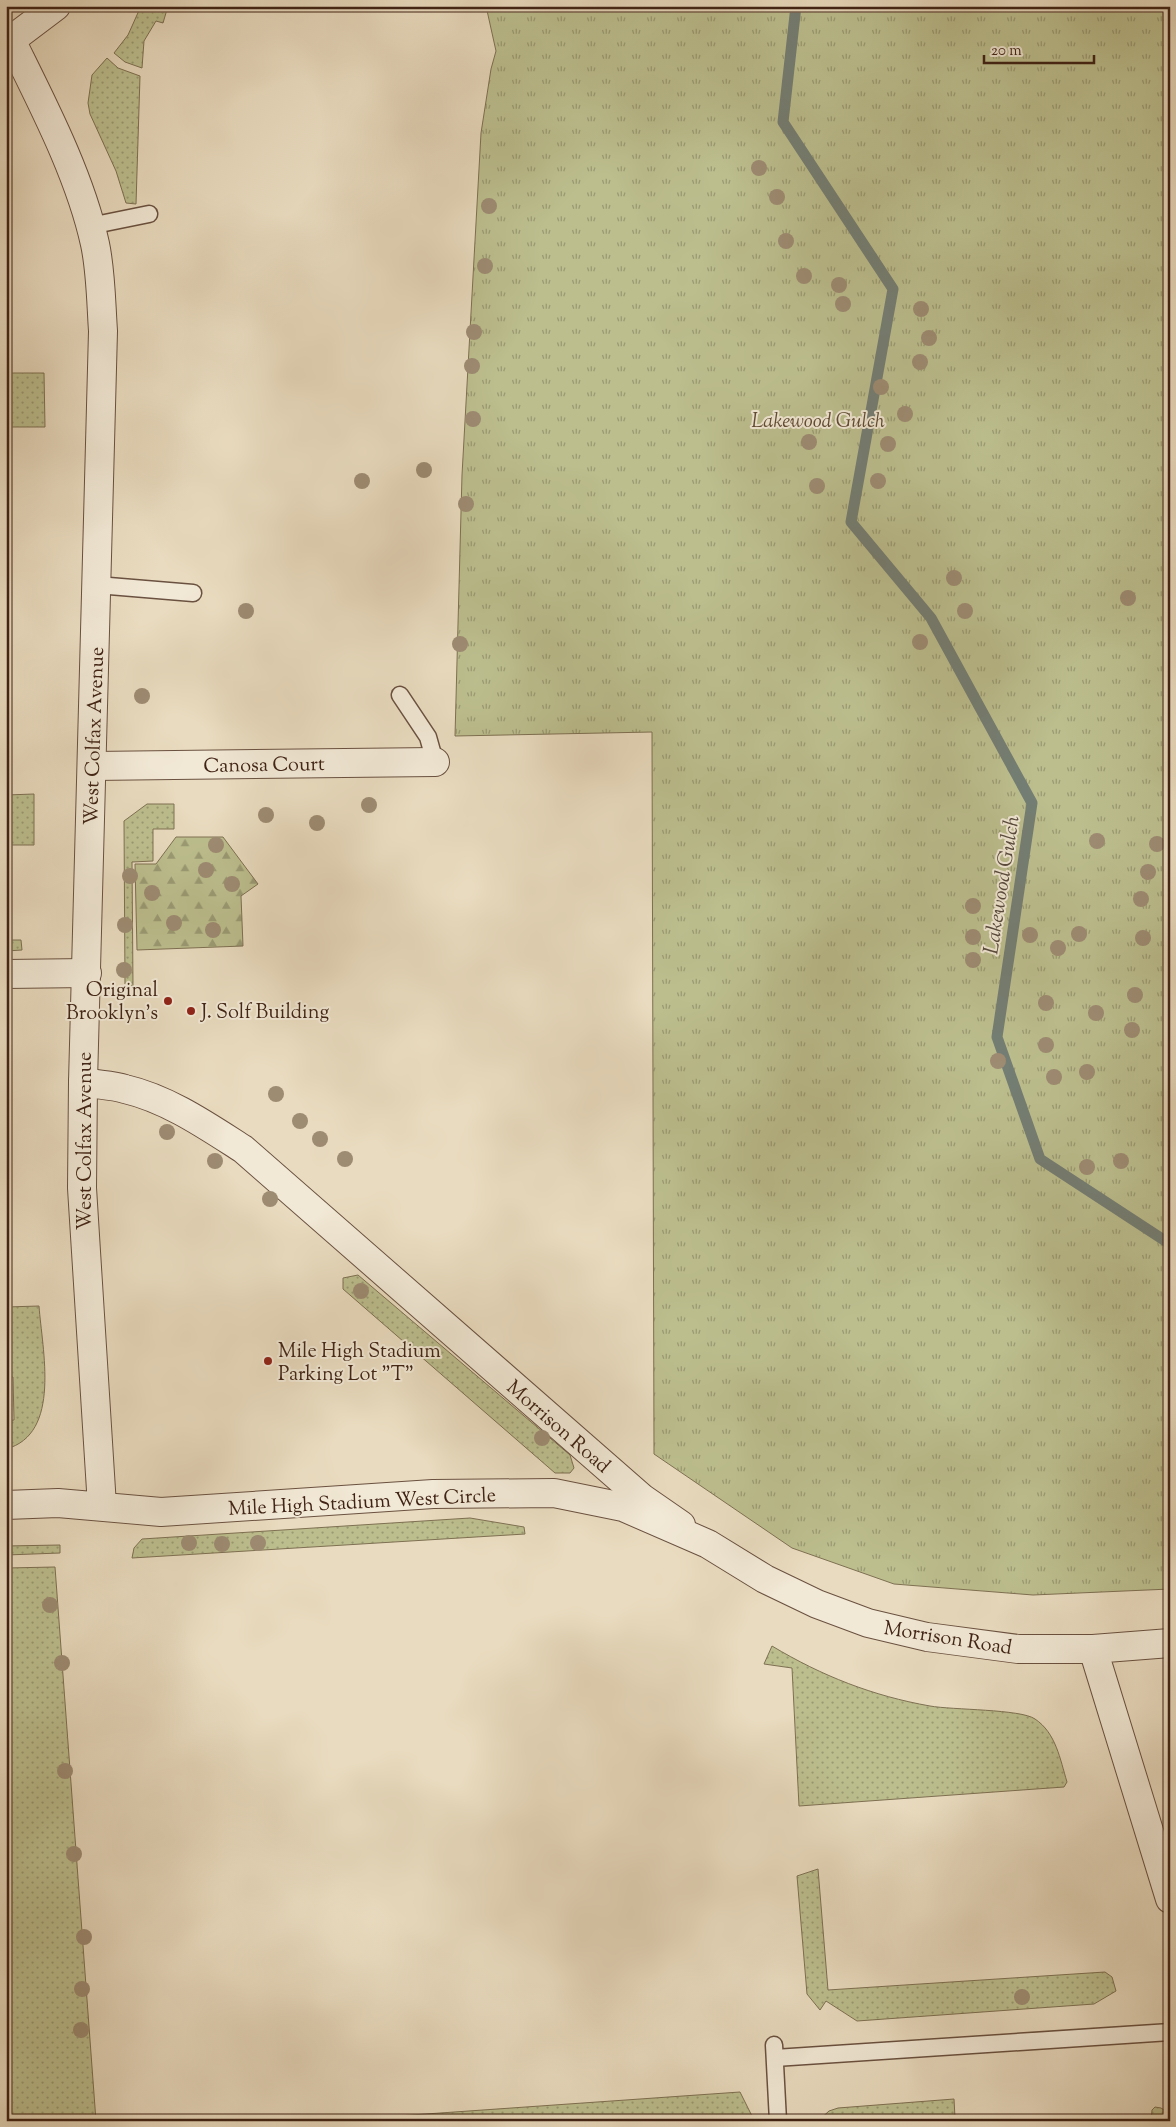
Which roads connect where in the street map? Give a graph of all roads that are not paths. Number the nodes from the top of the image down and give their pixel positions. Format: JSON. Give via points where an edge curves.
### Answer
{"nodes":[{"id":1,"x":56,"y":6,"type":"edge"},
{"id":2,"x":8,"y":38,"type":"edge"},
{"id":3,"x":148,"y":214,"type":"dead end"},
{"id":4,"x":90,"y":226,"type":"junction"},
{"id":5,"x":97,"y":585,"type":"junction"},
{"id":6,"x":193,"y":593,"type":"dead end"},
{"id":7,"x":400,"y":695,"type":"dead end"},
{"id":8,"x":435,"y":762,"type":"joint"},
{"id":9,"x":92,"y":766,"type":"junction"},
{"id":10,"x":87,"y":973,"type":"junction"},
{"id":11,"x":6,"y":974,"type":"edge"},
{"id":12,"x":83,"y":1082,"type":"junction"},
{"id":13,"x":6,"y":1505,"type":"edge"},
{"id":14,"x":102,"y":1506,"type":"junction"},
{"id":15,"x":708,"y":1544,"type":"junction"},
{"id":16,"x":1170,"y":1643,"type":"edge"},
{"id":17,"x":1093,"y":1649,"type":"junction"},
{"id":18,"x":1170,"y":1899,"type":"edge"},
{"id":19,"x":1170,"y":2032,"type":"edge"},
{"id":20,"x":778,"y":2121,"type":"edge"}],
"edges":[{"from":1,"to":2,"type":"street","name":"West Colfax Avenue"},
{"from":2,"to":4,"type":"street","name":"West Colfax Avenue","via":[[65,156]]},
{"from":3,"to":4,"type":"lane"},
{"from":4,"to":5,"type":"street","name":"West Colfax Avenue","via":[[95,244],[103,331]]},
{"from":5,"to":6,"type":"lane"},
{"from":5,"to":9,"type":"street","name":"West Colfax Avenue"},
{"from":7,"to":8,"type":"lane","via":[[428,737]]},
{"from":8,"to":9,"type":"street","name":"Canosa Court"},
{"from":9,"to":10,"type":"street","name":"West Colfax Avenue"},
{"from":10,"to":11,"type":"street"},
{"from":10,"to":12,"type":"street","name":"West Colfax Avenue"},
{"from":12,"to":14,"type":"street","name":"West Colfax Avenue","via":[[82,1197]]},
{"from":12,"to":15,"type":"street","name":"Morrison Road","via":[[125,1089],[155,1099],[196,1119],[243,1149],[642,1498]]},
{"from":13,"to":14,"type":"street","name":"Mile High Stadium West Circle","via":[[58,1503]]},
{"from":14,"to":15,"type":"street","name":"Mile High Stadium West Circle","via":[[161,1512],[433,1494],[554,1493],[623,1507]]},
{"from":15,"to":17,"type":"street","name":"Morrison Road","via":[[765,1579],[817,1604],[868,1623],[927,1637],[1018,1649]]},
{"from":16,"to":17,"type":"street","name":"Morrison Road"},
{"from":17,"to":18,"type":"street"},
{"from":19,"to":20,"type":"lane","via":[[774,2052]]}]}
